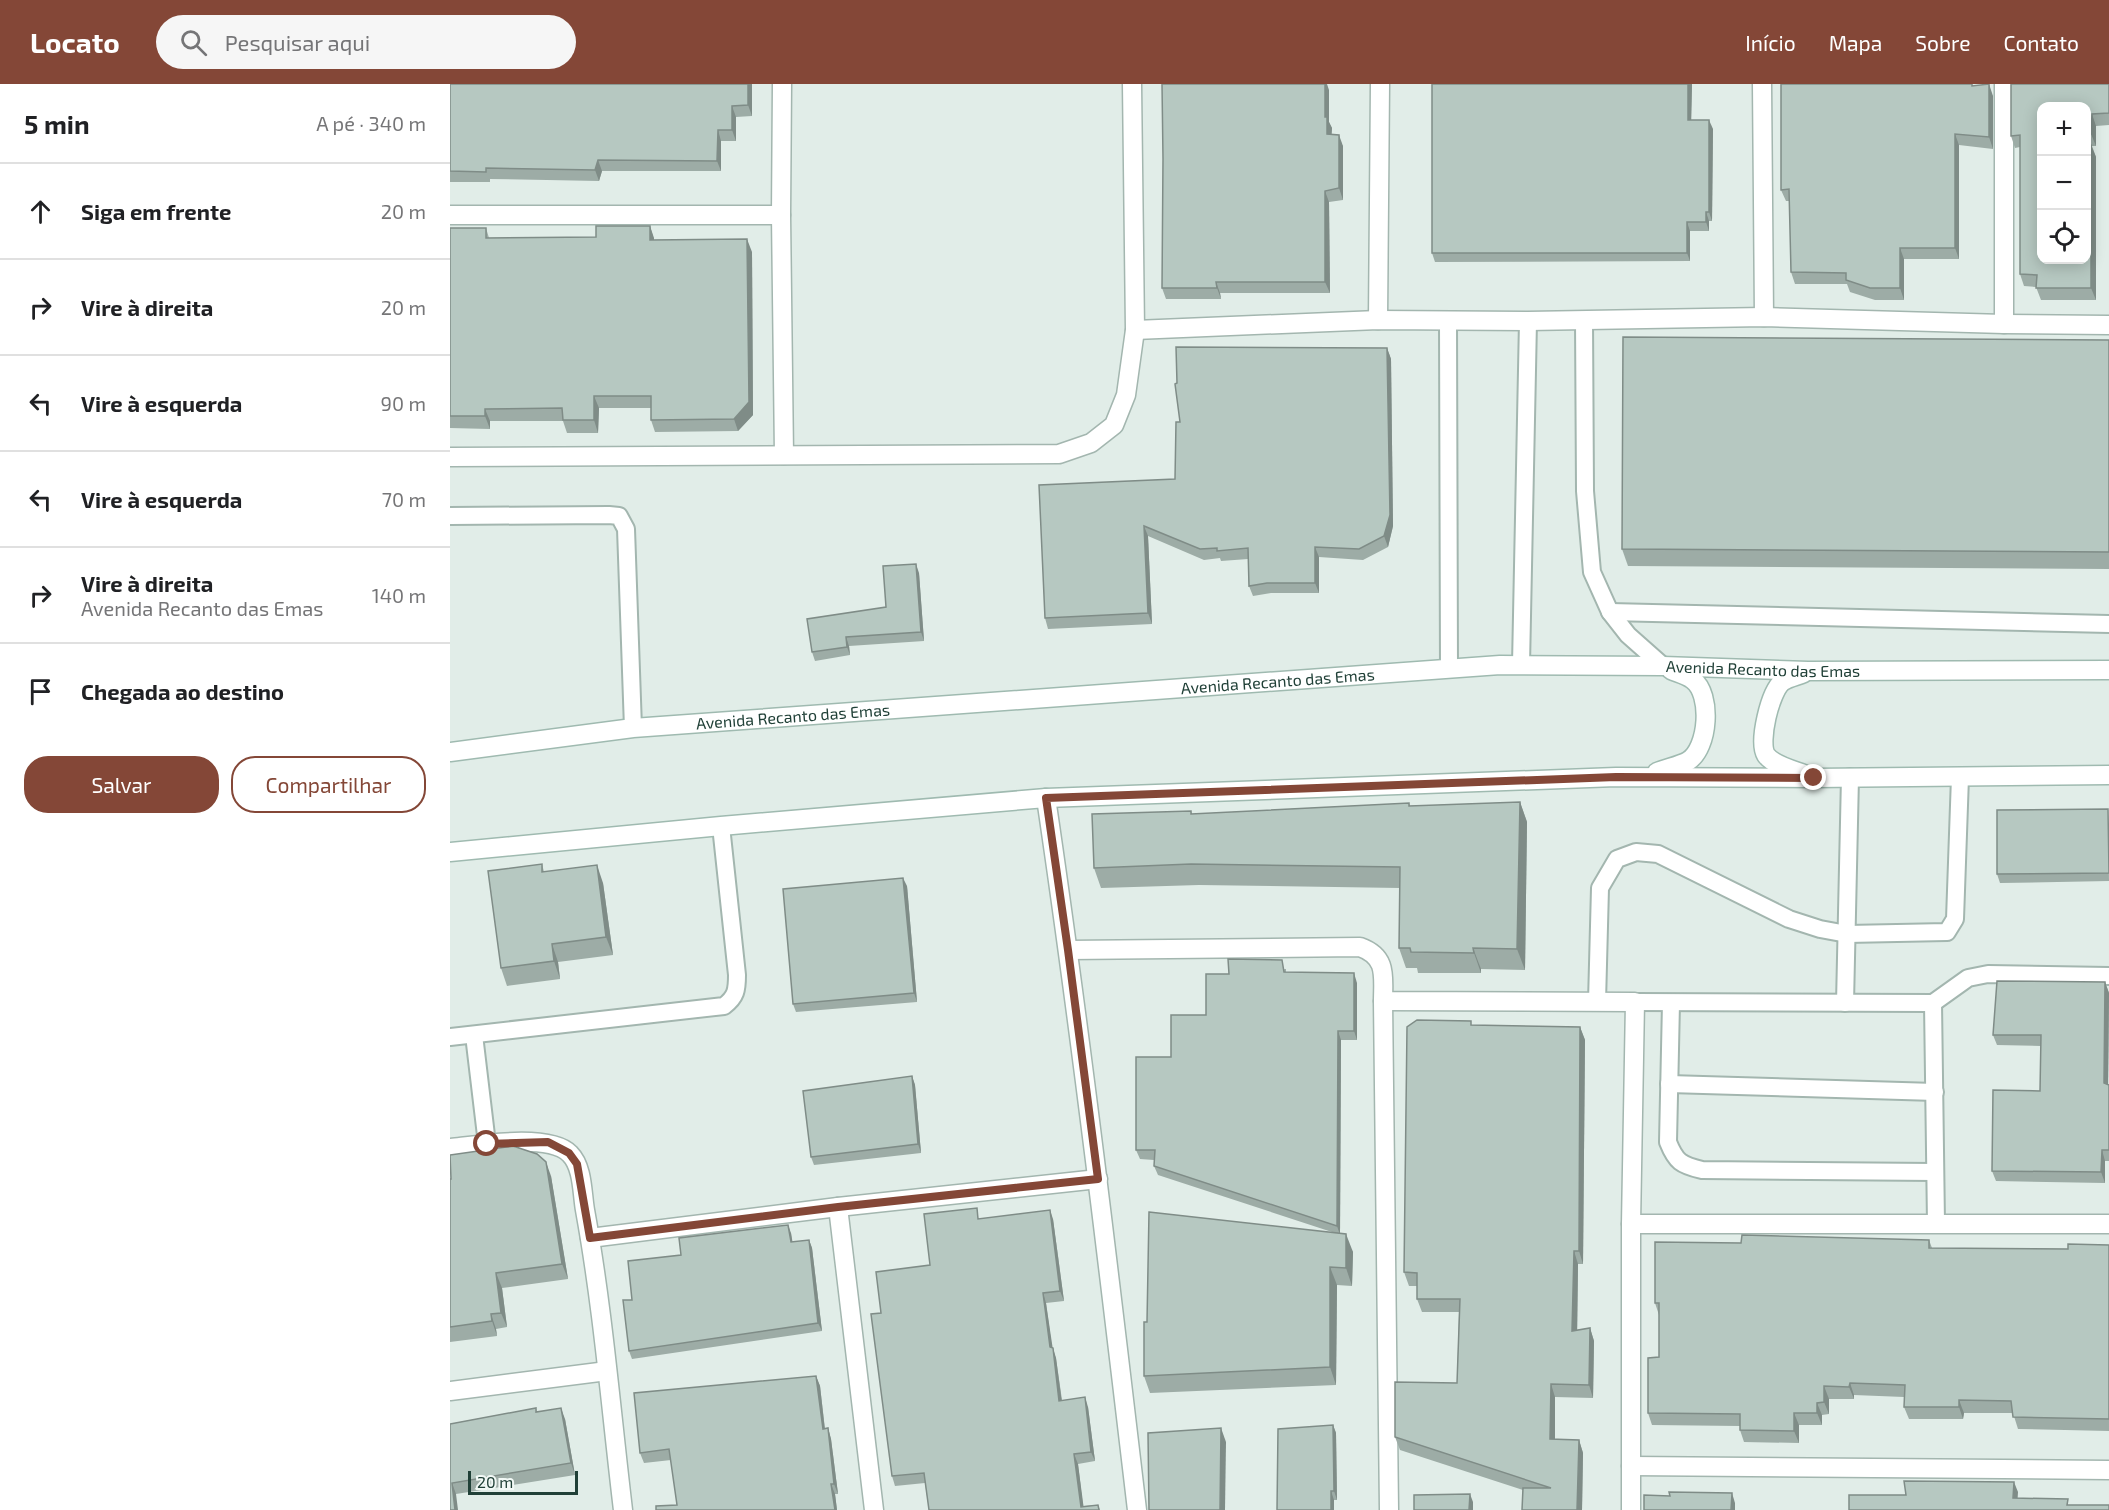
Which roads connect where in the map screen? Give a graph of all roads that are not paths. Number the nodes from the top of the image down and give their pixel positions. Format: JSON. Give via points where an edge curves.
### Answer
{"nodes":[{"id":1,"x":783,"y":84,"type":"edge"},
{"id":2,"x":1132,"y":84,"type":"edge"},
{"id":3,"x":1380,"y":84,"type":"edge"},
{"id":4,"x":1762,"y":84,"type":"edge"},
{"id":5,"x":2004,"y":84,"type":"edge"},
{"id":6,"x":450,"y":215,"type":"edge"},
{"id":7,"x":782,"y":215,"type":"junction"},
{"id":8,"x":1764,"y":317,"type":"junction"},
{"id":9,"x":1378,"y":320,"type":"junction"},
{"id":10,"x":1584,"y":320,"type":"junction"},
{"id":11,"x":1448,"y":321,"type":"junction"},
{"id":12,"x":1528,"y":321,"type":"junction"},
{"id":13,"x":2004,"y":324,"type":"junction"},
{"id":14,"x":2109,"y":325,"type":"edge"},
{"id":15,"x":1134,"y":330,"type":"junction"},
{"id":16,"x":784,"y":455,"type":"junction"},
{"id":17,"x":450,"y":457,"type":"edge"},
{"id":18,"x":450,"y":516,"type":"edge"},
{"id":19,"x":1610,"y":612,"type":"junction"},
{"id":20,"x":2109,"y":624,"type":"edge"},
{"id":21,"x":1521,"y":665,"type":"junction"},
{"id":22,"x":1663,"y":666,"type":"junction"},
{"id":23,"x":1449,"y":669,"type":"junction"},
{"id":24,"x":2109,"y":670,"type":"edge"},
{"id":25,"x":1808,"y":671,"type":"junction"},
{"id":26,"x":633,"y":728,"type":"junction"},
{"id":27,"x":450,"y":752,"type":"edge"},
{"id":28,"x":2109,"y":775,"type":"edge"},
{"id":29,"x":1644,"y":776,"type":"junction"},
{"id":30,"x":1850,"y":777,"type":"junction"},
{"id":31,"x":1960,"y":777,"type":"junction"},
{"id":32,"x":1814,"y":778,"type":"junction"},
{"id":33,"x":1046,"y":798,"type":"junction"},
{"id":34,"x":721,"y":826,"type":"junction"},
{"id":35,"x":450,"y":852,"type":"edge"},
{"id":36,"x":1847,"y":934,"type":"junction"},
{"id":37,"x":1068,"y":950,"type":"junction"},
{"id":38,"x":2109,"y":976,"type":"edge"},
{"id":39,"x":1383,"y":1001,"type":"junction"},
{"id":40,"x":1597,"y":1002,"type":"junction"},
{"id":41,"x":1635,"y":1002,"type":"junction"},
{"id":42,"x":1671,"y":1003,"type":"junction"},
{"id":43,"x":1845,"y":1003,"type":"junction"},
{"id":44,"x":1933,"y":1003,"type":"junction"},
{"id":45,"x":474,"y":1035,"type":"junction"},
{"id":46,"x":450,"y":1037,"type":"edge"},
{"id":47,"x":1669,"y":1084,"type":"junction"},
{"id":48,"x":1935,"y":1092,"type":"junction"},
{"id":49,"x":487,"y":1144,"type":"junction"},
{"id":50,"x":450,"y":1149,"type":"edge"},
{"id":51,"x":1935,"y":1172,"type":"junction"},
{"id":52,"x":1098,"y":1179,"type":"junction"},
{"id":53,"x":838,"y":1207,"type":"junction"},
{"id":54,"x":1936,"y":1223,"type":"junction"},
{"id":55,"x":1631,"y":1224,"type":"junction"},
{"id":56,"x":2109,"y":1224,"type":"edge"},
{"id":57,"x":590,"y":1238,"type":"junction"},
{"id":58,"x":607,"y":1371,"type":"junction"},
{"id":59,"x":450,"y":1391,"type":"edge"},
{"id":60,"x":1631,"y":1466,"type":"junction"},
{"id":61,"x":2109,"y":1470,"type":"edge"},
{"id":62,"x":623,"y":1510,"type":"edge"},
{"id":63,"x":874,"y":1510,"type":"edge"},
{"id":64,"x":1137,"y":1510,"type":"edge"},
{"id":65,"x":1389,"y":1510,"type":"edge"},
{"id":66,"x":1631,"y":1510,"type":"edge"}],
"edges":[{"from":1,"to":7,"type":"street"},
{"from":2,"to":15,"type":"street"},
{"from":3,"to":9,"type":"street"},
{"from":4,"to":8,"type":"street"},
{"from":5,"to":13,"type":"street"},
{"from":6,"to":7,"type":"street"},
{"from":7,"to":16,"type":"street"},
{"from":8,"to":10,"type":"street"},
{"from":8,"to":13,"type":"street"},
{"from":9,"to":11,"type":"street"},
{"from":9,"to":15,"type":"street"},
{"from":10,"to":12,"type":"street"},
{"from":10,"to":19,"type":"lane","via":[[1585,490],[1592,572]]},
{"from":11,"to":12,"type":"street"},
{"from":11,"to":23,"type":"lane"},
{"from":12,"to":21,"type":"lane"},
{"from":13,"to":14,"type":"street"},
{"from":15,"to":16,"type":"street","via":[[1126,395],[1114,425],[1091,443],[1059,454]]},
{"from":16,"to":17,"type":"street"},
{"from":18,"to":26,"type":"lane","via":[[619,516],[626,529]]},
{"from":19,"to":20,"type":"lane"},
{"from":19,"to":22,"type":"lane","via":[[1628,635]]},
{"from":21,"to":22,"type":"street","name":"Avenida Recanto das Emas"},
{"from":21,"to":23,"type":"street","name":"Avenida Recanto das Emas"},
{"from":22,"to":25,"type":"street","name":"Avenida Recanto das Emas"},
{"from":22,"to":29,"type":"street","via":[[1693,680],[1699,688],[1704,700],[1704,737],[1689,760]]},
{"from":23,"to":26,"type":"street","name":"Avenida Recanto das Emas"},
{"from":24,"to":25,"type":"street","name":"Avenida Recanto das Emas"},
{"from":25,"to":32,"type":"street","via":[[1782,682],[1777,689],[1771,701],[1764,745],[1766,755],[1775,762]]},
{"from":26,"to":27,"type":"street","name":"Avenida Recanto das Emas"},
{"from":28,"to":31,"type":"street"},
{"from":29,"to":32,"type":"street"},
{"from":29,"to":33,"type":"street"},
{"from":30,"to":31,"type":"street"},
{"from":30,"to":32,"type":"street"},
{"from":30,"to":36,"type":"lane"},
{"from":31,"to":36,"type":"lane","via":[[1955,919],[1947,932]]},
{"from":33,"to":34,"type":"street"},
{"from":33,"to":37,"type":"street"},
{"from":34,"to":35,"type":"street"},
{"from":34,"to":45,"type":"lane","via":[[737,975],[734,998],[724,1006]]},
{"from":36,"to":40,"type":"lane","via":[[1790,919],[1658,854],[1636,852],[1617,859],[1600,888]]},
{"from":36,"to":43,"type":"lane"},
{"from":37,"to":39,"type":"street","via":[[1360,947],[1380,959]]},
{"from":37,"to":52,"type":"street"},
{"from":38,"to":44,"type":"lane","via":[[1988,974],[1968,978]]},
{"from":39,"to":40,"type":"street"},
{"from":39,"to":65,"type":"street"},
{"from":40,"to":41,"type":"street"},
{"from":41,"to":42,"type":"lane"},
{"from":41,"to":55,"type":"street"},
{"from":42,"to":43,"type":"lane"},
{"from":42,"to":47,"type":"lane"},
{"from":43,"to":44,"type":"lane"},
{"from":44,"to":48,"type":"lane"},
{"from":45,"to":46,"type":"lane"},
{"from":45,"to":49,"type":"lane"},
{"from":47,"to":48,"type":"lane"},
{"from":47,"to":51,"type":"lane","via":[[1668,1142],[1674,1157],[1685,1166],[1702,1170]]},
{"from":48,"to":51,"type":"lane"},
{"from":49,"to":50,"type":"street"},
{"from":49,"to":57,"type":"street","via":[[548,1142],[569,1153],[577,1164]]},
{"from":51,"to":54,"type":"lane"},
{"from":52,"to":53,"type":"street"},
{"from":52,"to":64,"type":"street"},
{"from":53,"to":57,"type":"street"},
{"from":53,"to":63,"type":"street"},
{"from":54,"to":55,"type":"street"},
{"from":54,"to":56,"type":"street"},
{"from":55,"to":60,"type":"street"},
{"from":57,"to":58,"type":"street"},
{"from":58,"to":59,"type":"street"},
{"from":58,"to":62,"type":"street"},
{"from":60,"to":61,"type":"street"},
{"from":60,"to":66,"type":"street"}]}
